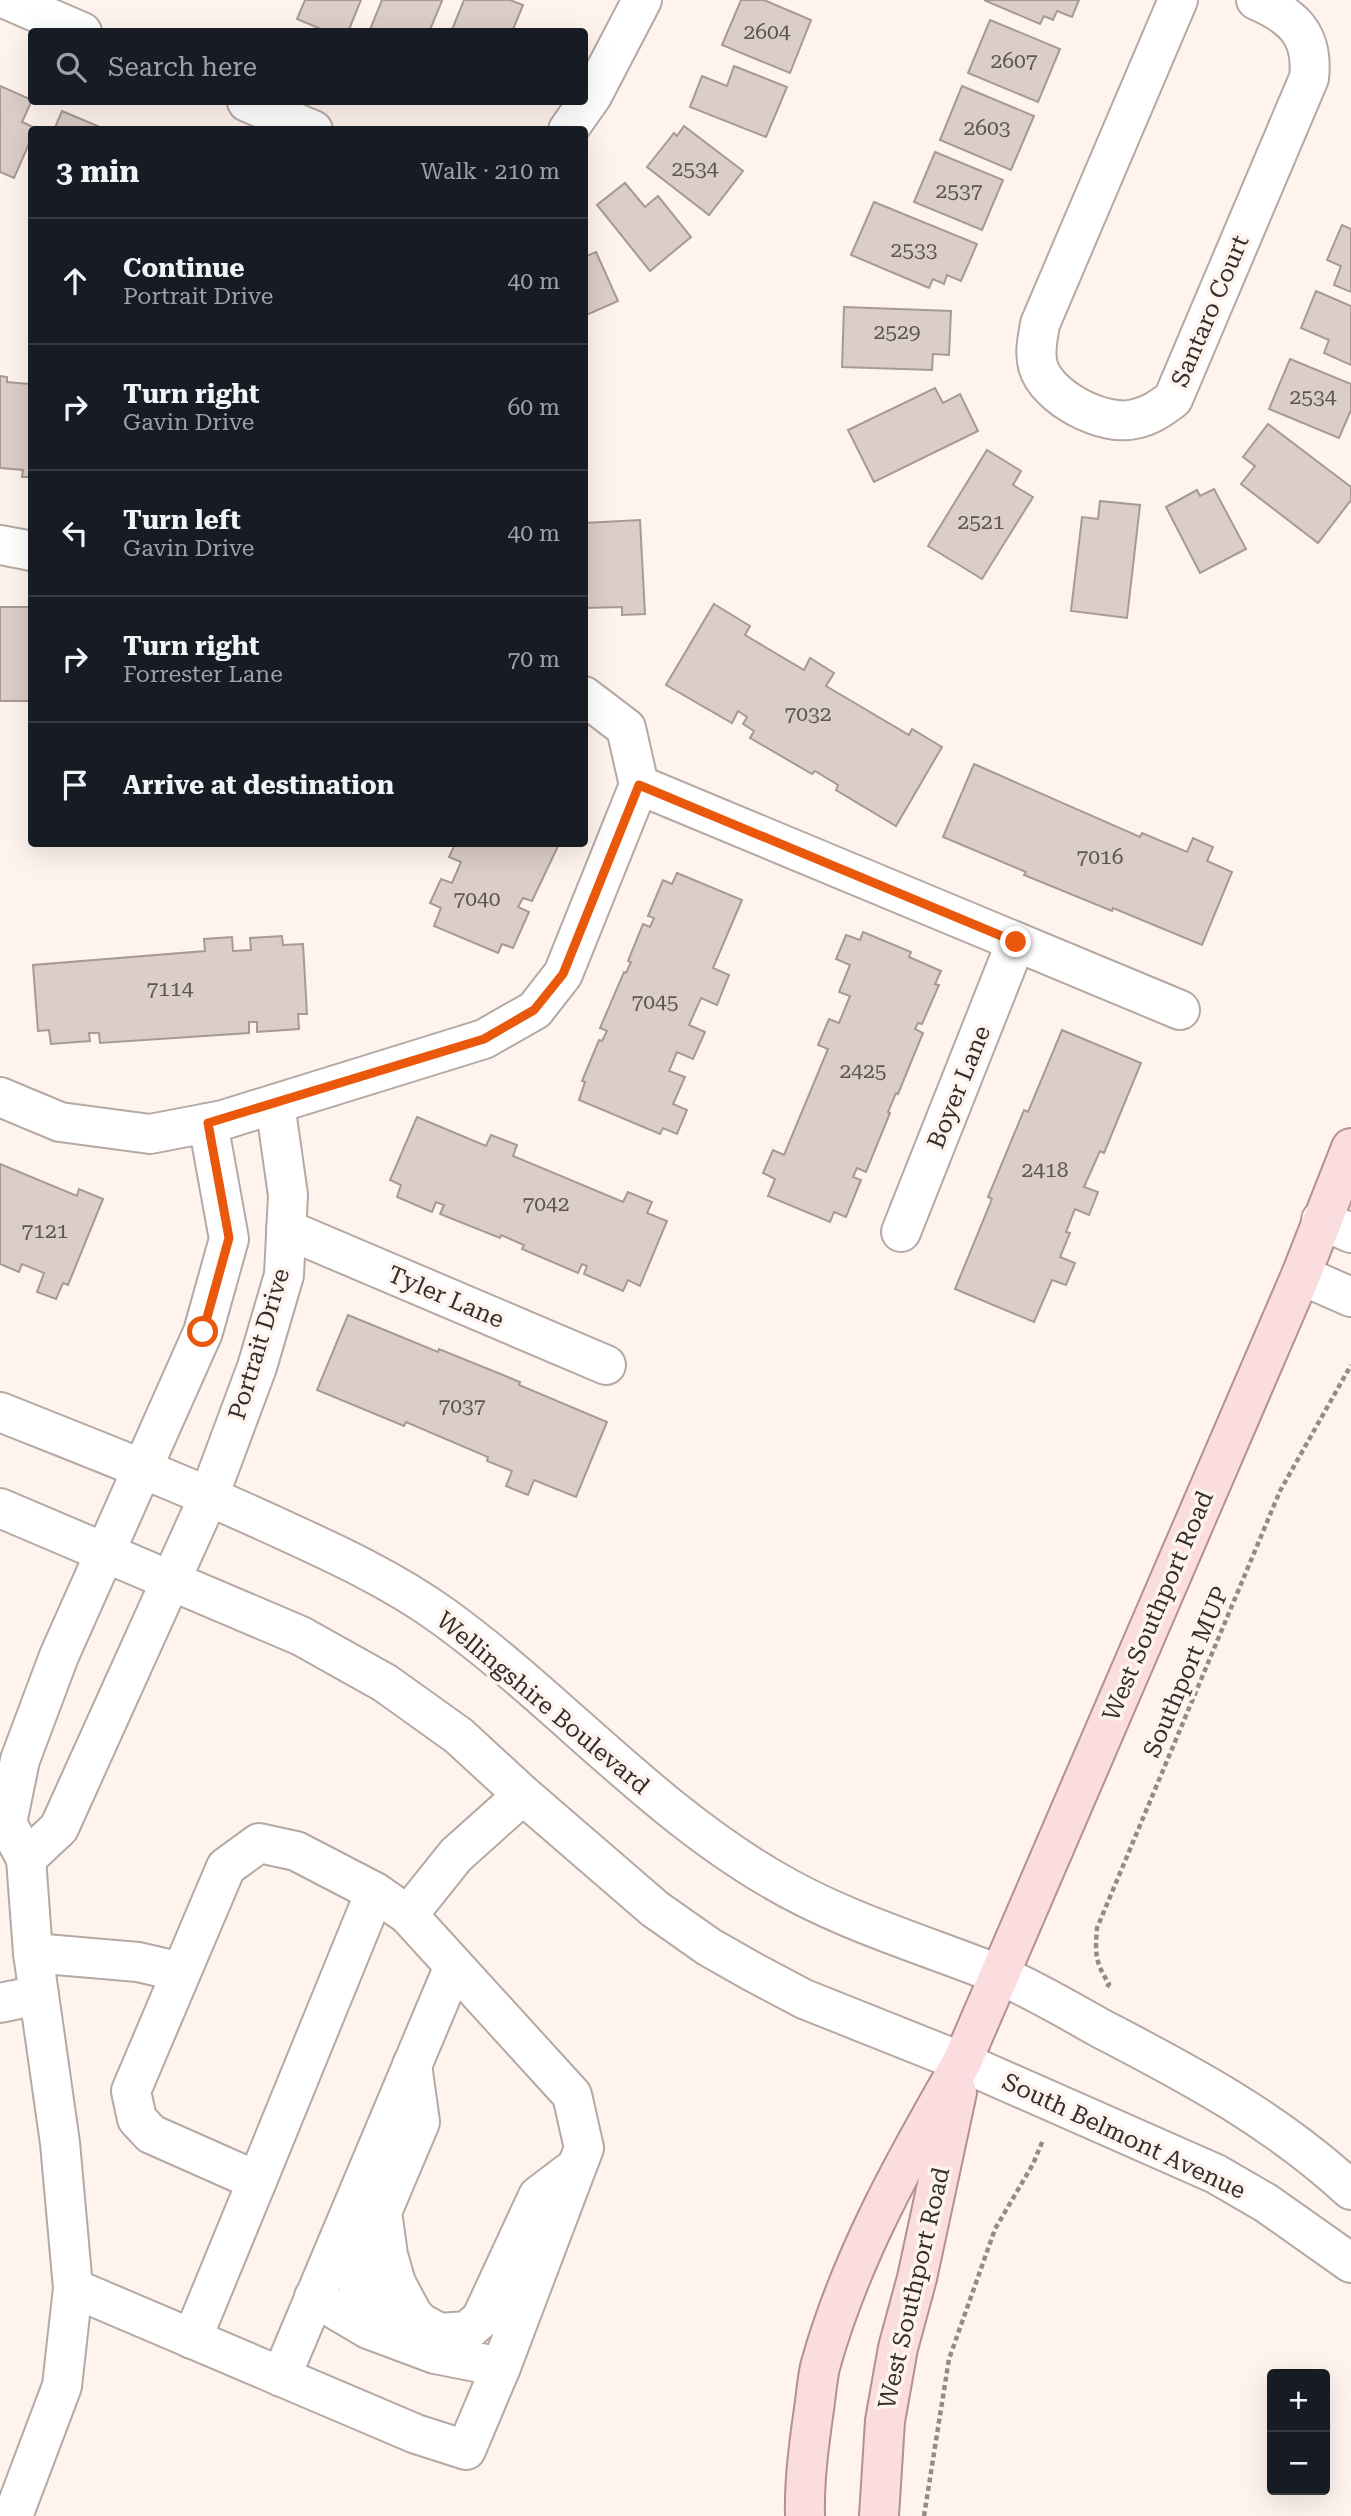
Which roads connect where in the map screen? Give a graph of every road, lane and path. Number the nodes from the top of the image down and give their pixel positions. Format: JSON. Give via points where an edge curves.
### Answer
{"nodes":[{"id":1,"x":8,"y":0,"type":"edge"},
{"id":2,"x":642,"y":0,"type":"edge"},
{"id":3,"x":1178,"y":0,"type":"edge"},
{"id":4,"x":1256,"y":0,"type":"edge"},
{"id":5,"x":73,"y":28,"type":"edge"},
{"id":6,"x":588,"y":102,"type":"edge"},
{"id":7,"x":254,"y":105,"type":"edge"},
{"id":8,"x":586,"y":105,"type":"edge"},
{"id":9,"x":304,"y":126,"type":"edge"},
{"id":10,"x":571,"y":126,"type":"edge"},
{"id":11,"x":0,"y":545,"type":"edge"},
{"id":12,"x":28,"y":550,"type":"edge"},
{"id":13,"x":588,"y":699,"type":"edge"},
{"id":14,"x":639,"y":785,"type":"junction"},
{"id":15,"x":1016,"y":942,"type":"junction"},
{"id":16,"x":1180,"y":1010,"type":"dead end"},
{"id":17,"x":0,"y":1097,"type":"edge"},
{"id":18,"x":275,"y":1104,"type":"junction"},
{"id":19,"x":208,"y":1123,"type":"junction"},
{"id":20,"x":1351,"y":1148,"type":"edge"},
{"id":21,"x":1336,"y":1226,"type":"edge"},
{"id":22,"x":286,"y":1229,"type":"junction"},
{"id":23,"x":901,"y":1232,"type":"dead end"},
{"id":24,"x":1301,"y":1275,"type":"junction"},
{"id":25,"x":1351,"y":1297,"type":"edge"},
{"id":26,"x":606,"y":1365,"type":"dead end"},
{"id":27,"x":1351,"y":1365,"type":"edge"},
{"id":28,"x":0,"y":1412,"type":"edge"},
{"id":29,"x":141,"y":1468,"type":"junction"},
{"id":30,"x":209,"y":1496,"type":"junction"},
{"id":31,"x":0,"y":1508,"type":"edge"},
{"id":32,"x":104,"y":1552,"type":"junction"},
{"id":33,"x":171,"y":1581,"type":"junction"},
{"id":34,"x":523,"y":1795,"type":"junction"},
{"id":35,"x":26,"y":1859,"type":"junction"},
{"id":36,"x":369,"y":1906,"type":"junction"},
{"id":37,"x":408,"y":1915,"type":"junction"},
{"id":38,"x":33,"y":1953,"type":"junction"},
{"id":39,"x":454,"y":1966,"type":"junction"},
{"id":40,"x":181,"y":1972,"type":"junction"},
{"id":41,"x":999,"y":1975,"type":"junction"},
{"id":42,"x":1105,"y":1992,"type":"dead end"},
{"id":43,"x":39,"y":1995,"type":"junction"},
{"id":44,"x":0,"y":2003,"type":"edge"},
{"id":45,"x":145,"y":2059,"type":"junction"},
{"id":46,"x":962,"y":2062,"type":"junction"},
{"id":47,"x":412,"y":2065,"type":"junction"},
{"id":48,"x":1042,"y":2142,"type":"dead end"},
{"id":49,"x":577,"y":2166,"type":"junction"},
{"id":50,"x":257,"y":2181,"type":"junction"},
{"id":51,"x":1351,"y":2190,"type":"edge"},
{"id":52,"x":1351,"y":2263,"type":"edge"},
{"id":53,"x":73,"y":2288,"type":"junction"},
{"id":54,"x":314,"y":2297,"type":"junction"},
{"id":55,"x":192,"y":2339,"type":"junction"},
{"id":56,"x":500,"y":2367,"type":"junction"},
{"id":57,"x":281,"y":2376,"type":"junction"},
{"id":58,"x":13,"y":2516,"type":"edge"},
{"id":59,"x":805,"y":2516,"type":"edge"},
{"id":60,"x":879,"y":2516,"type":"edge"},
{"id":61,"x":924,"y":2516,"type":"edge"}],
"edges":[{"from":1,"to":5,"type":"street"},
{"from":2,"to":6,"type":"street"},
{"from":3,"to":4,"type":"street","name":"Santaro Court","via":[[1036,341],[1042,377],[1057,395],[1113,420],[1153,413],[1173,399],[1309,78],[1308,45],[1295,23]]},
{"from":7,"to":9,"type":"street"},
{"from":8,"to":10,"type":"street"},
{"from":11,"to":12,"type":"street"},
{"from":13,"to":14,"type":"street","via":[[626,728]]},
{"from":14,"to":15,"type":"street"},
{"from":14,"to":18,"type":"street","via":[[563,974],[534,1010],[484,1039]]},
{"from":15,"to":16,"type":"street"},
{"from":15,"to":23,"type":"street","name":"Boyer Lane"},
{"from":17,"to":19,"type":"street","via":[[60,1122],[150,1134]]},
{"from":18,"to":19,"type":"street"},
{"from":18,"to":22,"type":"street","name":"Portrait Drive","via":[[288,1195]]},
{"from":19,"to":29,"type":"street","via":[[229,1238],[203,1332]]},
{"from":20,"to":21,"type":"main road","name":"West Southport Road"},
{"from":21,"to":24,"type":"main road","name":"West Southport Road"},
{"from":22,"to":26,"type":"street","name":"Tyler Lane"},
{"from":22,"to":30,"type":"street","name":"Portrait Drive","via":[[284,1275],[257,1367]]},
{"from":24,"to":25,"type":"street"},
{"from":24,"to":41,"type":"main road","name":"West Southport Road"},
{"from":27,"to":42,"type":"path","name":"Southport MUP","via":[[1280,1491],[1097,1928],[1095,1954],[1109,1984]]},
{"from":28,"to":29,"type":"street","name":"Wellingshire Boulevard"},
{"from":29,"to":30,"type":"street","name":"Wellingshire Boulevard"},
{"from":29,"to":32,"type":"street"},
{"from":30,"to":33,"type":"street","name":"Portrait Drive"},
{"from":30,"to":41,"type":"street","name":"Wellingshire Boulevard","via":[[344,1557],[440,1614],[495,1656],[670,1809],[771,1879],[830,1910]]},
{"from":31,"to":32,"type":"street"},
{"from":32,"to":33,"type":"street"},
{"from":32,"to":35,"type":"street","via":[[20,1760],[7,1823]]},
{"from":33,"to":34,"type":"street","via":[[301,1636],[366,1671],[459,1736]]},
{"from":33,"to":35,"type":"street","name":"Portrait Drive","via":[[59,1828]]},
{"from":34,"to":37,"type":"street","via":[[456,1855]]},
{"from":34,"to":46,"type":"street","via":[[655,1909],[709,1947],[804,1999]]},
{"from":35,"to":38,"type":"street"},
{"from":36,"to":37,"type":"street"},
{"from":36,"to":40,"type":"street","via":[[296,1852],[259,1843],[226,1867]]},
{"from":36,"to":45,"type":"street","via":[[347,1936],[262,2134],[246,2145],[229,2145],[163,2115],[153,2097]]},
{"from":36,"to":50,"type":"street"},
{"from":37,"to":39,"type":"street"},
{"from":38,"to":40,"type":"street","via":[[138,1962]]},
{"from":38,"to":43,"type":"street"},
{"from":39,"to":47,"type":"street"},
{"from":39,"to":49,"type":"street","via":[[572,2095],[584,2148]]},
{"from":40,"to":45,"type":"street"},
{"from":41,"to":46,"type":"main road","name":"West Southport Road"},
{"from":41,"to":51,"type":"street","via":[[1250,2110],[1315,2156]]},
{"from":43,"to":44,"type":"street"},
{"from":43,"to":53,"type":"street","via":[[60,2143]]},
{"from":45,"to":50,"type":"street","via":[[131,2091],[137,2119],[151,2134]]},
{"from":46,"to":52,"type":"street","name":"South Belmont Avenue","via":[[1216,2174]]},
{"from":46,"to":59,"type":"main road","name":"West Southport Road","via":[[878,2214],[820,2368]]},
{"from":46,"to":60,"type":"main road","name":"West Southport Road","via":[[935,2199],[898,2348],[885,2421]]},
{"from":47,"to":49,"type":"street","via":[[420,2122],[382,2212],[396,2283],[421,2323],[440,2333],[467,2331],[481,2319],[538,2196]]},
{"from":47,"to":54,"type":"street"},
{"from":48,"to":61,"type":"path","via":[[995,2229],[949,2359]]},
{"from":49,"to":56,"type":"street"},
{"from":50,"to":55,"type":"street"},
{"from":53,"to":55,"type":"street"},
{"from":53,"to":58,"type":"street","via":[[62,2386]]},
{"from":54,"to":56,"type":"street","via":[[368,2329],[424,2350]]},
{"from":54,"to":57,"type":"street"},
{"from":55,"to":57,"type":"street"},
{"from":56,"to":57,"type":"street","via":[[466,2450],[416,2434]]}]}
